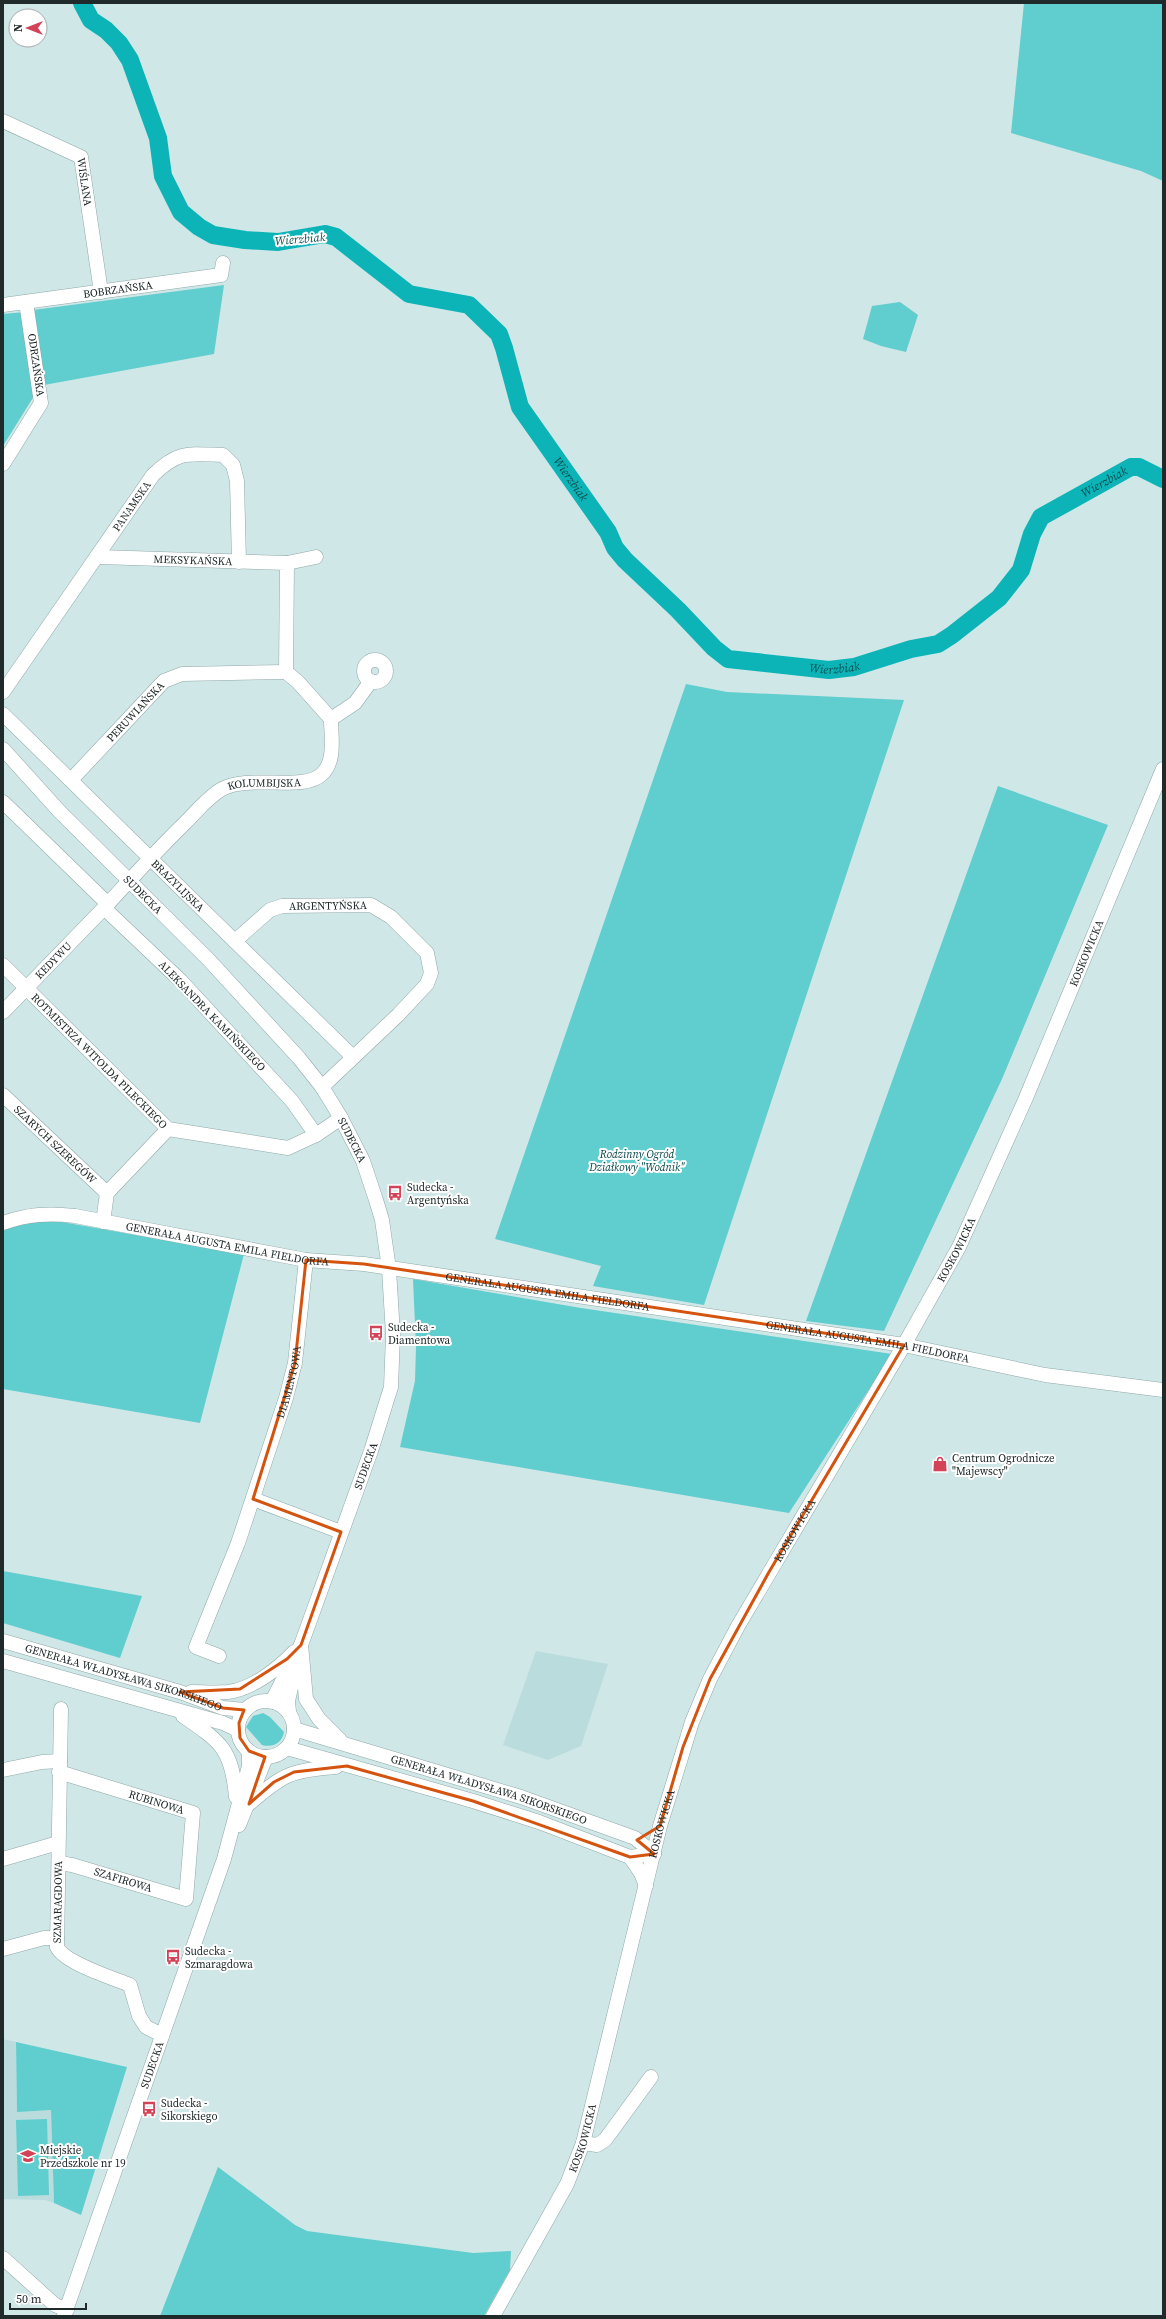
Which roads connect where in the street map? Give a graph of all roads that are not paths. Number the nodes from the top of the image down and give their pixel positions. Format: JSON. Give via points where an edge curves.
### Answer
{"nodes":[{"id":1,"x":3,"y":121,"type":"edge"},
{"id":2,"x":223,"y":263,"type":"dead end"},
{"id":3,"x":101,"y":292,"type":"junction"},
{"id":4,"x":26,"y":302,"type":"junction"},
{"id":5,"x":3,"y":305,"type":"edge"},
{"id":6,"x":3,"y":464,"type":"edge"},
{"id":7,"x":99,"y":557,"type":"junction"},
{"id":8,"x":316,"y":558,"type":"dead end"},
{"id":9,"x":238,"y":562,"type":"junction"},
{"id":10,"x":286,"y":563,"type":"junction"},
{"id":11,"x":286,"y":672,"type":"junction"},
{"id":12,"x":371,"y":681,"type":"dead end"},
{"id":13,"x":3,"y":692,"type":"edge"},
{"id":14,"x":3,"y":714,"type":"edge"},
{"id":15,"x":331,"y":719,"type":"junction"},
{"id":16,"x":3,"y":749,"type":"edge"},
{"id":17,"x":1163,"y":769,"type":"edge"},
{"id":18,"x":71,"y":780,"type":"junction"},
{"id":19,"x":3,"y":802,"type":"edge"},
{"id":20,"x":150,"y":859,"type":"junction"},
{"id":21,"x":130,"y":881,"type":"junction"},
{"id":22,"x":106,"y":906,"type":"junction"},
{"id":23,"x":236,"y":940,"type":"junction"},
{"id":24,"x":3,"y":965,"type":"edge"},
{"id":25,"x":26,"y":988,"type":"junction"},
{"id":26,"x":3,"y":1012,"type":"edge"},
{"id":27,"x":353,"y":1057,"type":"junction"},
{"id":28,"x":322,"y":1087,"type":"junction"},
{"id":29,"x":3,"y":1095,"type":"edge"},
{"id":30,"x":341,"y":1118,"type":"junction"},
{"id":31,"x":168,"y":1129,"type":"junction"},
{"id":32,"x":316,"y":1135,"type":"junction"},
{"id":33,"x":107,"y":1193,"type":"junction"},
{"id":34,"x":103,"y":1222,"type":"junction"},
{"id":35,"x":3,"y":1223,"type":"edge"},
{"id":36,"x":306,"y":1260,"type":"junction"},
{"id":37,"x":389,"y":1269,"type":"junction"},
{"id":38,"x":904,"y":1345,"type":"junction"},
{"id":39,"x":1163,"y":1390,"type":"edge"},
{"id":40,"x":253,"y":1499,"type":"junction"},
{"id":41,"x":341,"y":1532,"type":"junction"},
{"id":42,"x":3,"y":1641,"type":"edge"},
{"id":43,"x":301,"y":1645,"type":"junction"},
{"id":44,"x":219,"y":1656,"type":"dead end"},
{"id":45,"x":3,"y":1661,"type":"edge"},
{"id":46,"x":180,"y":1692,"type":"junction"},
{"id":47,"x":272,"y":1701,"type":"junction"},
{"id":48,"x":61,"y":1709,"type":"dead end"},
{"id":49,"x":245,"y":1710,"type":"junction"},
{"id":50,"x":175,"y":1711,"type":"junction"},
{"id":51,"x":289,"y":1712,"type":"junction"},
{"id":52,"x":294,"y":1729,"type":"junction"},
{"id":53,"x":238,"y":1730,"type":"junction"},
{"id":54,"x":342,"y":1742,"type":"junction"},
{"id":55,"x":286,"y":1748,"type":"junction"},
{"id":56,"x":249,"y":1751,"type":"junction"},
{"id":57,"x":266,"y":1757,"type":"junction"},
{"id":58,"x":60,"y":1766,"type":"junction"},
{"id":59,"x":347,"y":1766,"type":"junction"},
{"id":60,"x":3,"y":1770,"type":"edge"},
{"id":61,"x":243,"y":1806,"type":"junction"},
{"id":62,"x":660,"y":1826,"type":"junction"},
{"id":63,"x":635,"y":1838,"type":"junction"},
{"id":64,"x":58,"y":1843,"type":"junction"},
{"id":65,"x":654,"y":1854,"type":"junction"},
{"id":66,"x":630,"y":1857,"type":"junction"},
{"id":67,"x":3,"y":1859,"type":"edge"},
{"id":68,"x":59,"y":1863,"type":"junction"},
{"id":69,"x":646,"y":1886,"type":"junction"},
{"id":70,"x":186,"y":1899,"type":"joint"},
{"id":71,"x":57,"y":1938,"type":"junction"},
{"id":72,"x":3,"y":1949,"type":"edge"},
{"id":73,"x":162,"y":2035,"type":"junction"},
{"id":74,"x":651,"y":2077,"type":"dead end"},
{"id":75,"x":583,"y":2143,"type":"junction"},
{"id":76,"x":3,"y":2258,"type":"edge"},
{"id":77,"x":65,"y":2313,"type":"edge"},
{"id":78,"x":493,"y":2316,"type":"edge"}],
"edges":[{"from":1,"to":3,"type":"street","name":"WIŚLANA","via":[[81,156]]},
{"from":2,"to":3,"type":"street","name":"BOBRZAŃSKA","via":[[221,275]]},
{"from":3,"to":4,"type":"street","name":"BOBRZAŃSKA"},
{"from":4,"to":5,"type":"street","name":"BOBRZAŃSKA"},
{"from":4,"to":6,"type":"street","name":"ODRZAŃSKA","via":[[41,403]]},
{"from":7,"to":9,"type":"street","name":"MEKSYKAŃSKA"},
{"from":7,"to":9,"type":"street","name":"PANAMSKA","via":[[154,475],[168,461],[183,454],[223,455],[233,465],[237,481]]},
{"from":7,"to":13,"type":"street","name":"PANAMSKA"},
{"from":8,"to":10,"type":"street","name":"MEKSYKAŃSKA"},
{"from":9,"to":10,"type":"street","name":"MEKSYKAŃSKA"},
{"from":10,"to":11,"type":"street"},
{"from":11,"to":15,"type":"street"},
{"from":11,"to":18,"type":"street","name":"PERUWIAŃSKA","via":[[182,674],[164,681]]},
{"from":12,"to":15,"type":"street","via":[[355,703]]},
{"from":14,"to":18,"type":"street","name":"BRAZYLIJSKA"},
{"from":15,"to":20,"type":"street","name":"KOLUMBIJSKA","via":[[331,751],[328,766],[315,780],[241,782],[222,789]]},
{"from":16,"to":21,"type":"street","name":"SUDECKA","via":[[60,812]]},
{"from":17,"to":38,"type":"street","name":"KOSKOWICKA","via":[[1006,1145],[959,1247]]},
{"from":18,"to":20,"type":"street","name":"BRAZYLIJSKA"},
{"from":19,"to":22,"type":"street","name":"ALEKSANDRA KAMIŃSKIEGO"},
{"from":20,"to":21,"type":"street","name":"KOLUMBIJSKA"},
{"from":20,"to":23,"type":"street","name":"BRAZYLIJSKA"},
{"from":21,"to":22,"type":"street"},
{"from":21,"to":28,"type":"street","name":"SUDECKA","via":[[235,987]]},
{"from":22,"to":25,"type":"street","name":"KEDYWU"},
{"from":22,"to":32,"type":"street","name":"ALEKSANDRA KAMIŃSKIEGO","via":[[181,981],[292,1101]]},
{"from":23,"to":27,"type":"street","name":"BRAZYLIJSKA"},
{"from":23,"to":27,"type":"street","name":"ARGENTYŃSKA","via":[[270,910],[282,906],[371,905],[391,916],[427,952],[431,973],[427,984]]},
{"from":24,"to":25,"type":"street","name":"ROTMISTRZA WITOLDA PILECKIEGO"},
{"from":25,"to":26,"type":"street","name":"KEDYWU"},
{"from":25,"to":31,"type":"street","name":"ROTMISTRZA WITOLDA PILECKIEGO"},
{"from":27,"to":28,"type":"street","name":"ARGENTYŃSKA"},
{"from":28,"to":30,"type":"street","name":"SUDECKA"},
{"from":29,"to":33,"type":"street","name":"SZARYCH SZEREGÓW"},
{"from":30,"to":32,"type":"street","name":"ROTMISTRZA WITOLDA PILECKIEGO"},
{"from":30,"to":37,"type":"street","name":"SUDECKA","via":[[363,1161],[376,1200],[382,1220]]},
{"from":31,"to":32,"type":"street","name":"ROTMISTRZA WITOLDA PILECKIEGO","via":[[288,1148]]},
{"from":31,"to":33,"type":"street"},
{"from":33,"to":34,"type":"street"},
{"from":34,"to":35,"type":"street","name":"GENERAŁA AUGUSTA EMILA FIELDORFA","via":[[48,1213]]},
{"from":34,"to":36,"type":"street","name":"GENERAŁA AUGUSTA EMILA FIELDORFA"},
{"from":36,"to":37,"type":"street","name":"GENERAŁA AUGUSTA EMILA FIELDORFA","via":[[364,1264]]},
{"from":36,"to":40,"type":"street","name":"DIAMENTOWA","via":[[296,1363]]},
{"from":37,"to":38,"type":"street","name":"GENERAŁA AUGUSTA EMILA FIELDORFA"},
{"from":37,"to":41,"type":"street","name":"SUDECKA","via":[[393,1335],[391,1387],[374,1443]]},
{"from":38,"to":39,"type":"street","name":"GENERAŁA AUGUSTA EMILA FIELDORFA","via":[[1045,1374]]},
{"from":38,"to":62,"type":"street","name":"KOSKOWICKA","via":[[761,1585],[710,1679],[683,1747]]},
{"from":40,"to":41,"type":"street"},
{"from":40,"to":44,"type":"street","name":"DIAMENTOWA","via":[[196,1647]]},
{"from":41,"to":43,"type":"street","name":"SUDECKA"},
{"from":42,"to":46,"type":"street","name":"GENERAŁA WŁADYSŁAWA SIKORSKIEGO"},
{"from":43,"to":46,"type":"street","via":[[260,1679],[240,1689],[227,1692]]},
{"from":43,"to":47,"type":"street","name":"SUDECKA"},
{"from":43,"to":51,"type":"street","name":"SUDECKA","via":[[288,1701]]},
{"from":43,"to":54,"type":"street","via":[[306,1699],[320,1720]]},
{"from":45,"to":50,"type":"street","name":"GENERAŁA WŁADYSŁAWA SIKORSKIEGO"},
{"from":46,"to":49,"type":"street","name":"GENERAŁA WŁADYSŁAWA SIKORSKIEGO","via":[[223,1708]]},
{"from":47,"to":49,"type":"street","via":[[258,1702]]},
{"from":47,"to":51,"type":"street"},
{"from":48,"to":58,"type":"street","name":"SZMARAGDOWA"},
{"from":49,"to":53,"type":"street"},
{"from":50,"to":53,"type":"street","name":"GENERAŁA WŁADYSŁAWA SIKORSKIEGO","via":[[223,1722]]},
{"from":50,"to":61,"type":"street","via":[[212,1736],[227,1755]]},
{"from":51,"to":52,"type":"street"},
{"from":52,"to":54,"type":"street"},
{"from":52,"to":55,"type":"street","via":[[291,1743]]},
{"from":53,"to":56,"type":"street","via":[[243,1745]]},
{"from":54,"to":63,"type":"street","name":"GENERAŁA WŁADYSŁAWA SIKORSKIEGO","via":[[514,1795]]},
{"from":55,"to":57,"type":"street","via":[[274,1756]]},
{"from":55,"to":59,"type":"street"},
{"from":56,"to":57,"type":"street"},
{"from":56,"to":61,"type":"street","name":"SUDECKA"},
{"from":57,"to":61,"type":"street","name":"SUDECKA"},
{"from":58,"to":60,"type":"street","via":[[42,1762]]},
{"from":58,"to":64,"type":"street","name":"SZMARAGDOWA"},
{"from":58,"to":70,"type":"street","name":"RUBINOWA","via":[[193,1813]]},
{"from":59,"to":61,"type":"street","via":[[294,1772],[274,1782]]},
{"from":59,"to":66,"type":"street","name":"GENERAŁA WŁADYSŁAWA SIKORSKIEGO","via":[[502,1810]]},
{"from":61,"to":73,"type":"street","name":"SUDECKA"},
{"from":62,"to":63,"type":"street"},
{"from":62,"to":65,"type":"street","name":"KOSKOWICKA"},
{"from":63,"to":65,"type":"street","name":"GENERAŁA WŁADYSŁAWA SIKORSKIEGO"},
{"from":64,"to":67,"type":"street"},
{"from":64,"to":68,"type":"street","name":"SZMARAGDOWA"},
{"from":65,"to":66,"type":"street","name":"GENERAŁA WŁADYSŁAWA SIKORSKIEGO"},
{"from":65,"to":69,"type":"street","name":"KOSKOWICKA"},
{"from":66,"to":69,"type":"street"},
{"from":68,"to":70,"type":"street","name":"SZAFIROWA"},
{"from":68,"to":71,"type":"street","name":"SZMARAGDOWA"},
{"from":69,"to":75,"type":"street","name":"KOSKOWICKA"},
{"from":71,"to":72,"type":"street","via":[[44,1938]]},
{"from":71,"to":73,"type":"street","name":"SZMARAGDOWA","via":[[60,1954],[130,1986],[139,2016],[146,2027]]},
{"from":73,"to":77,"type":"street","name":"SUDECKA"},
{"from":74,"to":75,"type":"street","via":[[605,2140],[597,2145]]},
{"from":75,"to":78,"type":"street","name":"KOSKOWICKA","via":[[567,2184]]},
{"from":76,"to":77,"type":"street"}]}
